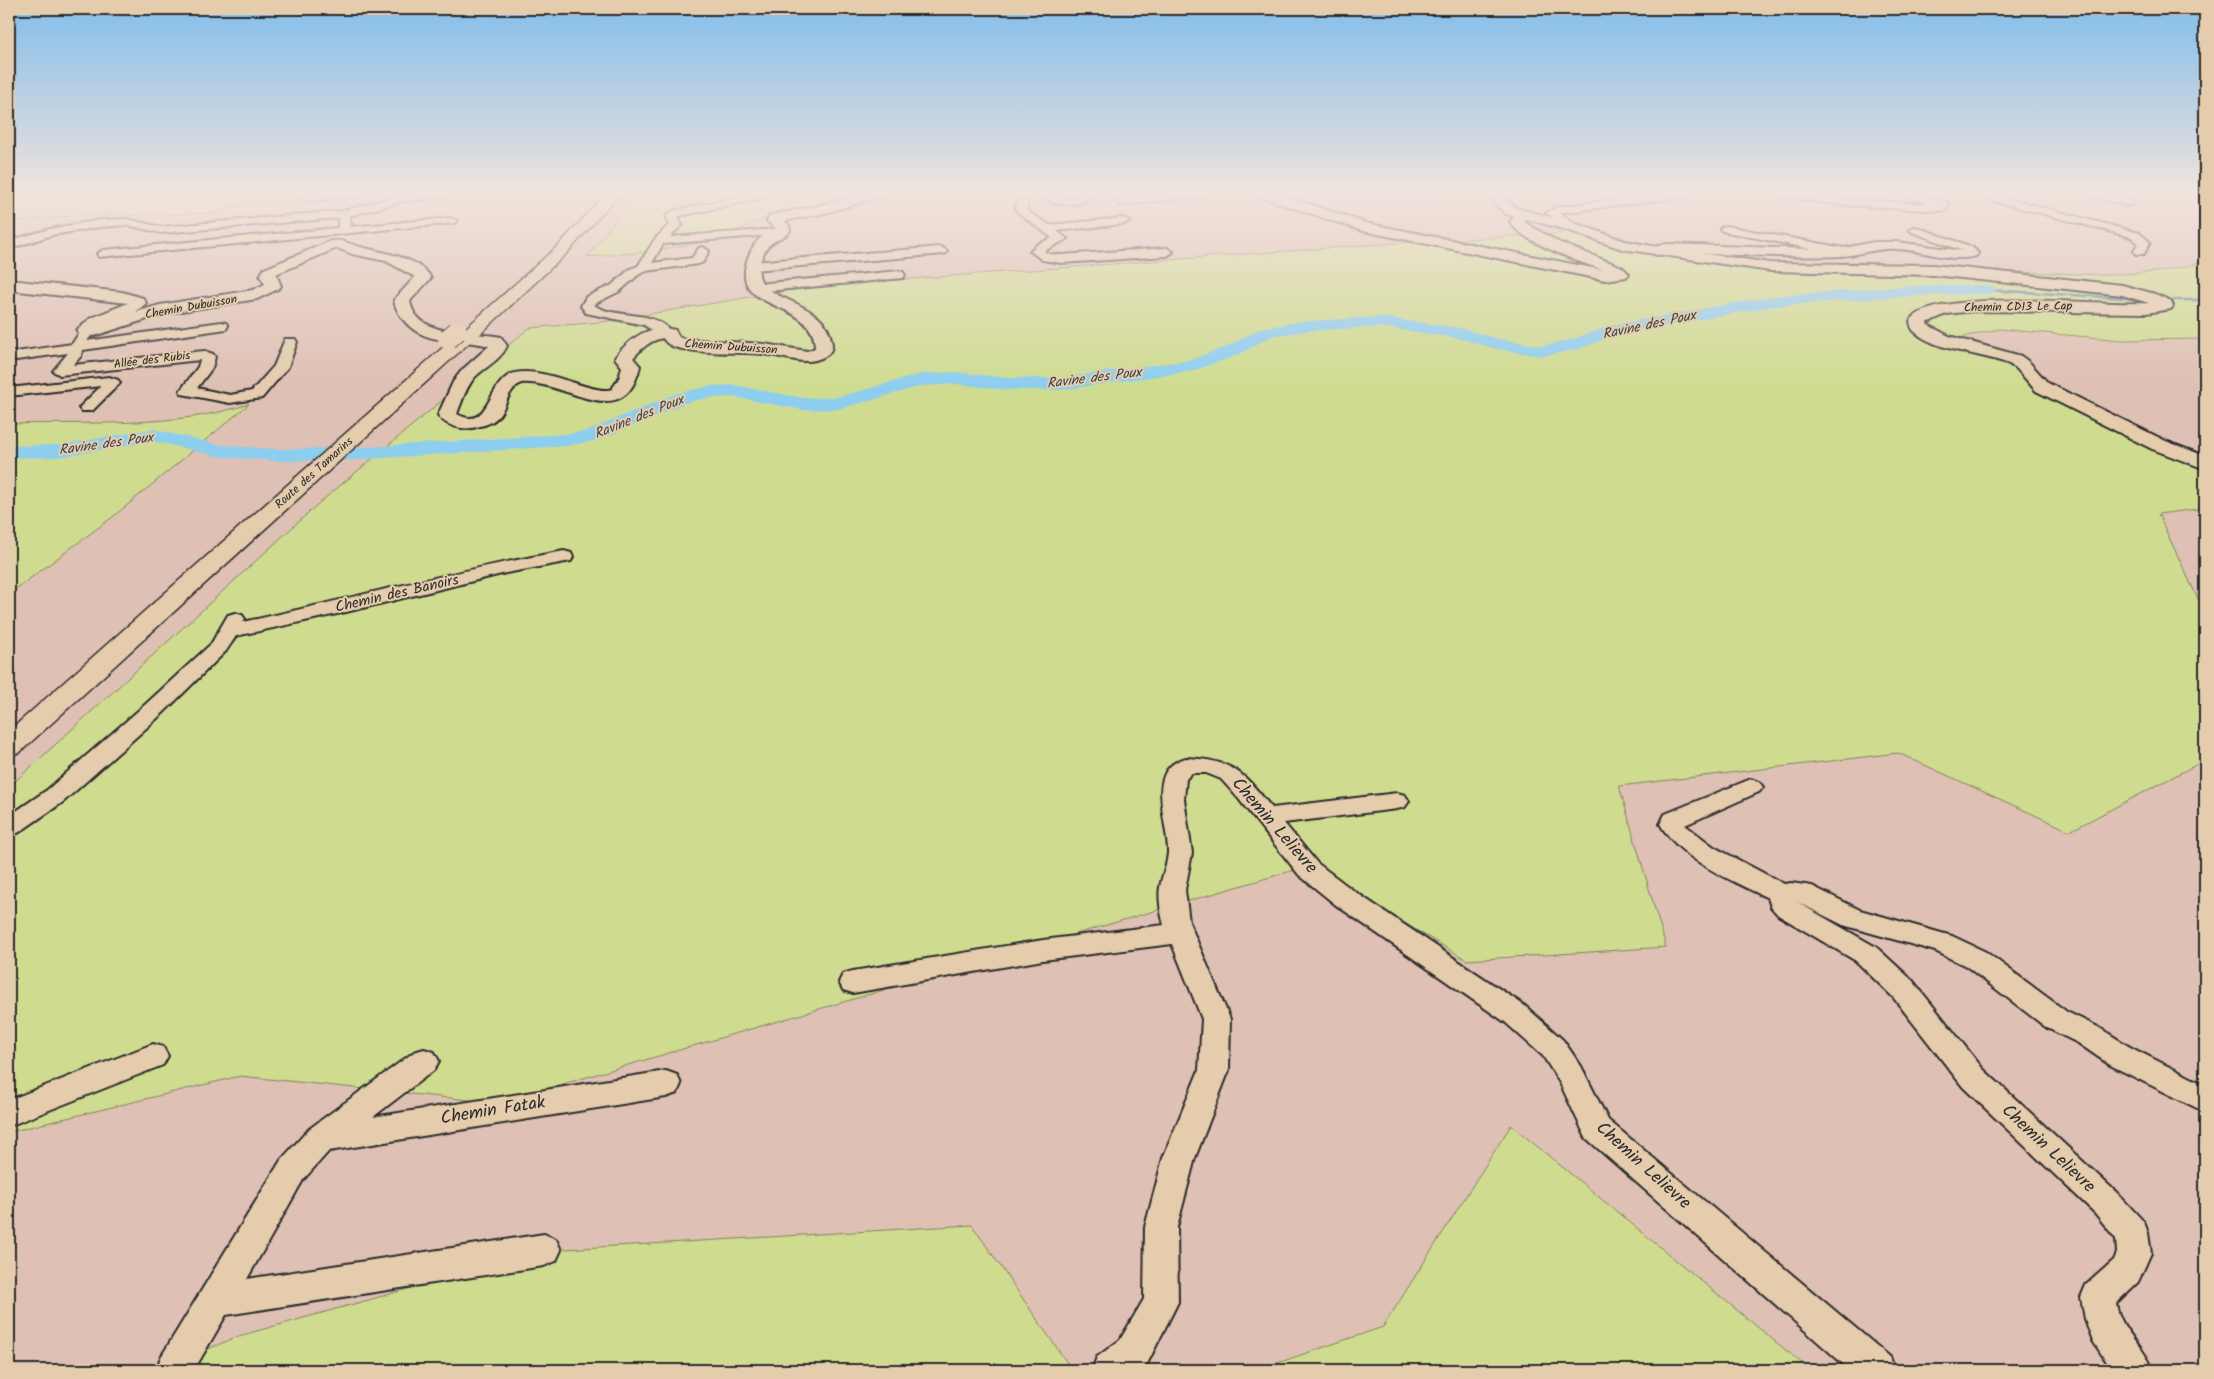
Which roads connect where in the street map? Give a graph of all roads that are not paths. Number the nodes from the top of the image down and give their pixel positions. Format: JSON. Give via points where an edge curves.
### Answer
{"nodes":[{"id":1,"x":296,"y":257,"type":"edge"},
{"id":2,"x":387,"y":257,"type":"edge"},
{"id":3,"x":540,"y":257,"type":"edge"},
{"id":4,"x":553,"y":257,"type":"edge"},
{"id":5,"x":649,"y":257,"type":"edge"},
{"id":6,"x":700,"y":257,"type":"edge"},
{"id":7,"x":756,"y":257,"type":"edge"},
{"id":8,"x":861,"y":257,"type":"edge"},
{"id":9,"x":1049,"y":257,"type":"edge"},
{"id":10,"x":1071,"y":257,"type":"edge"},
{"id":11,"x":1516,"y":257,"type":"edge"},
{"id":12,"x":1579,"y":257,"type":"edge"},
{"id":13,"x":1699,"y":257,"type":"edge"},
{"id":14,"x":753,"y":266,"type":"junction"},
{"id":15,"x":643,"y":268,"type":"junction"},
{"id":16,"x":899,"y":275,"type":"dead end"},
{"id":17,"x":9,"y":285,"type":"edge"},
{"id":18,"x":757,"y":288,"type":"junction"},
{"id":19,"x":221,"y":326,"type":"dead end"},
{"id":20,"x":84,"y":329,"type":"junction"},
{"id":21,"x":664,"y":332,"type":"junction"},
{"id":22,"x":460,"y":336,"type":"junction"},
{"id":23,"x":47,"y":338,"type":"dead end"},
{"id":24,"x":18,"y":342,"type":"dead end"},
{"id":25,"x":290,"y":342,"type":"dead end"},
{"id":26,"x":78,"y":346,"type":"junction"},
{"id":27,"x":9,"y":357,"type":"edge"},
{"id":28,"x":60,"y":371,"type":"junction"},
{"id":29,"x":42,"y":387,"type":"junction"},
{"id":30,"x":9,"y":392,"type":"edge"},
{"id":31,"x":87,"y":408,"type":"dead end"},
{"id":32,"x":2205,"y":463,"type":"edge"},
{"id":33,"x":268,"y":504,"type":"junction"},
{"id":34,"x":564,"y":557,"type":"dead end"},
{"id":35,"x":9,"y":722,"type":"edge"},
{"id":36,"x":9,"y":746,"type":"edge"},
{"id":37,"x":1752,"y":787,"type":"dead end"},
{"id":38,"x":1397,"y":801,"type":"dead end"},
{"id":39,"x":1266,"y":817,"type":"junction"},
{"id":40,"x":9,"y":827,"type":"edge"},
{"id":41,"x":1782,"y":894,"type":"junction"},
{"id":42,"x":1180,"y":933,"type":"junction"},
{"id":43,"x":853,"y":982,"type":"dead end"},
{"id":44,"x":153,"y":1056,"type":"dead end"},
{"id":45,"x":424,"y":1061,"type":"dead end"},
{"id":46,"x":666,"y":1084,"type":"dead end"},
{"id":47,"x":2205,"y":1099,"type":"edge"},
{"id":48,"x":9,"y":1113,"type":"edge"},
{"id":49,"x":320,"y":1138,"type":"junction"},
{"id":50,"x":544,"y":1250,"type":"dead end"},
{"id":51,"x":214,"y":1300,"type":"junction"},
{"id":52,"x":174,"y":1370,"type":"edge"},
{"id":53,"x":1110,"y":1370,"type":"edge"},
{"id":54,"x":1878,"y":1370,"type":"edge"},
{"id":55,"x":2135,"y":1370,"type":"edge"}],
"edges":[{"from":1,"to":20,"type":"main road","name":"Chemin Dubuisson","via":[[269,272],[273,286],[257,294],[160,310],[102,329]]},
{"from":2,"to":22,"type":"main road","name":"Chemin Dubuisson","via":[[423,278],[402,300],[402,306],[418,327]]},
{"from":3,"to":22,"type":"highway","name":"Route des Tamarins"},
{"from":4,"to":22,"type":"highway","name":"Route des Tamarins"},
{"from":5,"to":15,"type":"street"},
{"from":6,"to":15,"type":"street","via":[[695,261]]},
{"from":7,"to":14,"type":"main road"},
{"from":8,"to":14,"type":"street"},
{"from":9,"to":10,"type":"street"},
{"from":11,"to":12,"type":"main road","via":[[1605,275],[1621,274]]},
{"from":13,"to":32,"type":"main road","name":"Chemin CD13 Le Cap","via":[[1770,268],[1933,270],[2122,290],[2155,299],[2165,306],[1971,307],[1934,313],[1918,321],[1920,328],[1944,341],[2014,360],[2026,367],[2042,387],[2159,445]]},
{"from":14,"to":18,"type":"main road","via":[[751,277]]},
{"from":15,"to":21,"type":"street","via":[[616,288],[591,300],[587,306],[598,312],[648,322]]},
{"from":16,"to":18,"type":"street"},
{"from":17,"to":20,"type":"main road","name":"Chemin Dubuisson","via":[[137,301],[127,311]]},
{"from":18,"to":21,"type":"main road","name":"Chemin Dubuisson","via":[[768,298],[799,309],[817,324],[823,351],[808,356],[735,346],[681,344]]},
{"from":19,"to":26,"type":"street"},
{"from":20,"to":26,"type":"street"},
{"from":21,"to":22,"type":"main road","name":"Chemin Dubuisson","via":[[655,333],[628,351],[624,358],[631,366],[629,378],[622,390],[613,396],[595,397],[534,377],[515,378],[508,383],[494,413],[476,422],[462,423],[448,415],[459,386],[498,346],[495,341]]},
{"from":22,"to":33,"type":"highway","name":"Route des Tamarins"},
{"from":23,"to":24,"type":"street"},
{"from":25,"to":28,"type":"street","name":"Allée des Rubis","via":[[281,367],[257,395],[230,399],[187,391],[205,368],[208,357],[204,355]]},
{"from":26,"to":27,"type":"street"},
{"from":26,"to":28,"type":"street","via":[[74,356]]},
{"from":28,"to":29,"type":"street"},
{"from":29,"to":30,"type":"street"},
{"from":29,"to":31,"type":"street","via":[[113,383]]},
{"from":33,"to":35,"type":"highway","name":"Route des Tamarins"},
{"from":33,"to":36,"type":"highway","name":"Route des Tamarins"},
{"from":34,"to":40,"type":"street","name":"Chemin des Banoirs","via":[[346,606],[232,624],[204,662],[55,796]]},
{"from":37,"to":41,"type":"street","via":[[1674,820],[1672,824],[1680,834],[1715,859]]},
{"from":38,"to":39,"type":"street"},
{"from":39,"to":42,"type":"street","name":"Chemin Lelievre","via":[[1229,774],[1209,766],[1186,765],[1175,777],[1172,799],[1180,853],[1172,890]]},
{"from":39,"to":54,"type":"street","name":"Chemin Lelievre","via":[[1308,870],[1521,1020],[1553,1048],[1571,1075],[1597,1128]]},
{"from":41,"to":47,"type":"street","via":[[1803,893],[1852,918],[1943,943],[1976,959],[2057,1020]]},
{"from":41,"to":55,"type":"street","name":"Chemin Lelievre","via":[[1780,900],[1787,908],[1866,954],[1903,989],[1973,1078],[2106,1204],[2132,1233],[2134,1253],[2126,1271],[2098,1297],[2100,1316],[2110,1338]]},
{"from":42,"to":43,"type":"street","via":[[1043,950]]},
{"from":42,"to":53,"type":"street","name":"Chemin Lelievre","via":[[1216,1019],[1214,1070],[1178,1158],[1160,1226],[1161,1302],[1133,1353]]},
{"from":44,"to":48,"type":"street"},
{"from":45,"to":49,"type":"street"},
{"from":46,"to":49,"type":"street","name":"Chemin Fatak"},
{"from":49,"to":51,"type":"street","via":[[292,1170]]},
{"from":50,"to":51,"type":"street"},
{"from":51,"to":52,"type":"street"}]}
